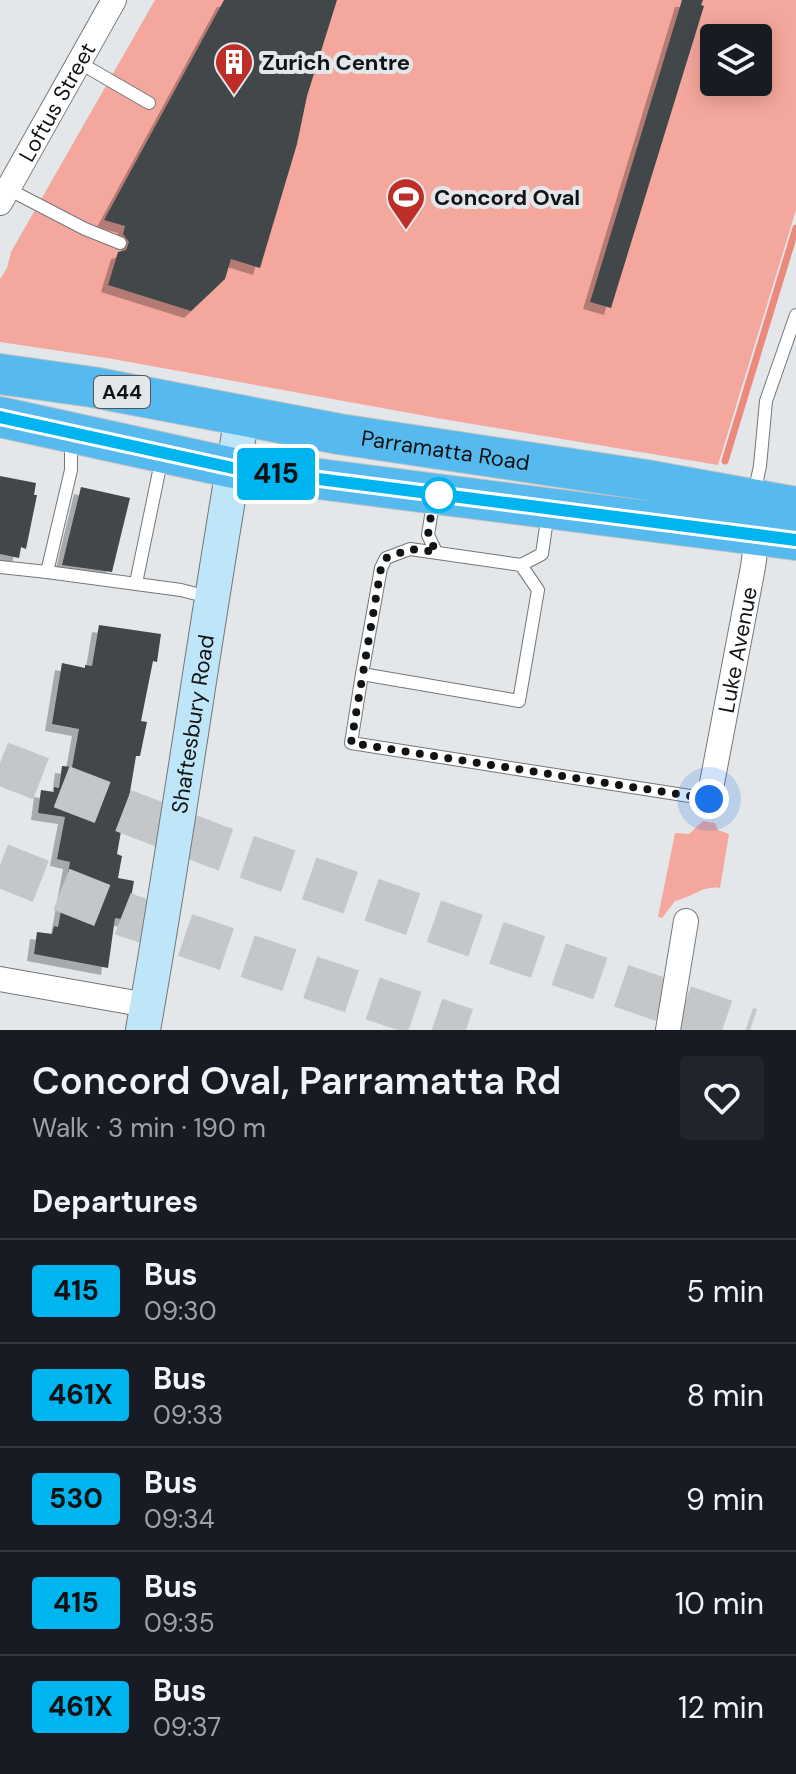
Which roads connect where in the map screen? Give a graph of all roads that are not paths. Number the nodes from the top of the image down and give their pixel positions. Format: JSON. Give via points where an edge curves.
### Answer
{"nodes":[{"id":1,"x":114,"y":0,"type":"edge"},
{"id":2,"x":80,"y":63,"type":"junction"},
{"id":3,"x":149,"y":103,"type":"dead end"},
{"id":4,"x":4,"y":196,"type":"edge"},
{"id":5,"x":120,"y":243,"type":"dead end"},
{"id":6,"x":796,"y":315,"type":"edge"},
{"id":7,"x":0,"y":374,"type":"edge"},
{"id":8,"x":0,"y":417,"type":"edge"},
{"id":9,"x":242,"y":417,"type":"junction"},
{"id":10,"x":71,"y":434,"type":"junction"},
{"id":11,"x":163,"y":454,"type":"junction"},
{"id":12,"x":553,"y":467,"type":"junction"},
{"id":13,"x":233,"y":468,"type":"junction"},
{"id":14,"x":434,"y":495,"type":"junction"},
{"id":15,"x":549,"y":509,"type":"junction"},
{"id":16,"x":767,"y":510,"type":"edge"},
{"id":17,"x":796,"y":540,"type":"edge"},
{"id":18,"x":436,"y":552,"type":"junction"},
{"id":19,"x":521,"y":565,"type":"junction"},
{"id":20,"x":0,"y":567,"type":"edge"},
{"id":21,"x":47,"y":572,"type":"junction"},
{"id":22,"x":136,"y":583,"type":"junction"},
{"id":23,"x":211,"y":598,"type":"junction"},
{"id":24,"x":362,"y":674,"type":"junction"},
{"id":25,"x":709,"y":799,"type":"joint"},
{"id":26,"x":686,"y":921,"type":"dead end"},
{"id":27,"x":0,"y":979,"type":"edge"},
{"id":28,"x":145,"y":1018,"type":"edge"},
{"id":29,"x":668,"y":1030,"type":"edge"}],
"edges":[{"from":1,"to":2,"type":"street","name":"Loftus Street"},
{"from":2,"to":3,"type":"lane"},
{"from":2,"to":4,"type":"street","name":"Loftus Street"},
{"from":4,"to":5,"type":"lane"},
{"from":6,"to":16,"type":"lane","via":[[766,401],[760,466]]},
{"from":7,"to":9,"type":"highway","name":"Parramatta Road","number":"A44"},
{"from":8,"to":10,"type":"highway","name":"Parramatta Road","number":"A44"},
{"from":9,"to":12,"type":"highway","name":"Parramatta Road","number":"A44"},
{"from":9,"to":13,"type":"main road","name":"Shaftesbury Road"},
{"from":10,"to":11,"type":"highway","name":"Parramatta Road","number":"A44"},
{"from":10,"to":21,"type":"lane","via":[[71,470]]},
{"from":11,"to":13,"type":"highway","name":"Parramatta Road","number":"A44"},
{"from":11,"to":22,"type":"lane"},
{"from":12,"to":15,"type":"highway"},
{"from":12,"to":16,"type":"highway","name":"Parramatta Road","number":"A44","via":[[646,480]]},
{"from":13,"to":14,"type":"highway","name":"Parramatta Road","number":"A44"},
{"from":13,"to":23,"type":"main road","name":"Shaftesbury Road"},
{"from":14,"to":15,"type":"highway","name":"Parramatta Road","number":"A44"},
{"from":14,"to":18,"type":"lane","via":[[428,535]]},
{"from":15,"to":16,"type":"highway","name":"Parramatta Road","number":"A44"},
{"from":15,"to":19,"type":"lane","via":[[542,554]]},
{"from":16,"to":17,"type":"highway","name":"Parramatta Road","number":"A44"},
{"from":16,"to":25,"type":"street","name":"Luke Avenue"},
{"from":18,"to":19,"type":"lane"},
{"from":18,"to":24,"type":"lane","via":[[410,549],[386,558]]},
{"from":19,"to":24,"type":"lane","via":[[538,590],[519,701]]},
{"from":20,"to":21,"type":"lane"},
{"from":21,"to":22,"type":"lane"},
{"from":22,"to":23,"type":"lane"},
{"from":23,"to":28,"type":"main road","name":"Shaftesbury Road"},
{"from":24,"to":25,"type":"lane","via":[[351,743]]},
{"from":26,"to":29,"type":"street"},
{"from":27,"to":28,"type":"street"}]}
